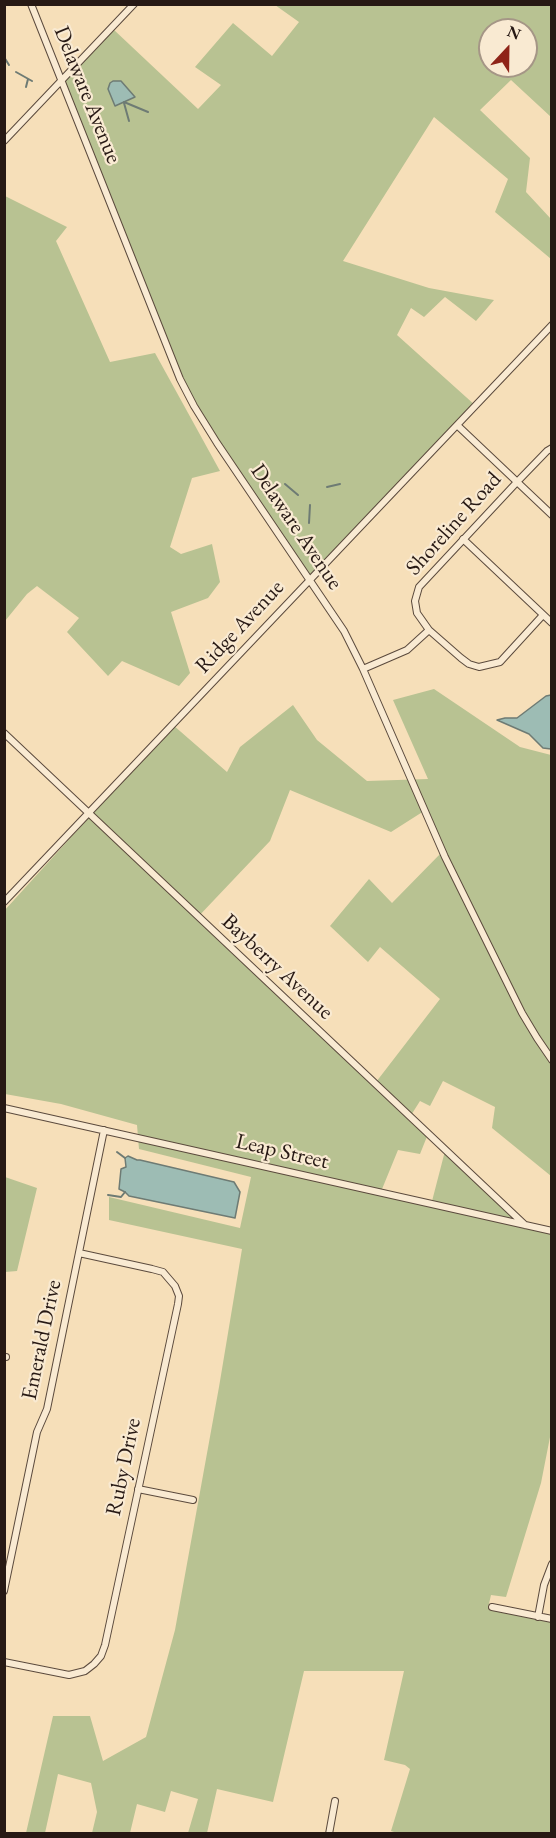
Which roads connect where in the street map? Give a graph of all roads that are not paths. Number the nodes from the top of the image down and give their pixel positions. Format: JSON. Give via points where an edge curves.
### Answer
{"nodes":[{"id":1,"x":31,"y":4,"type":"edge"},
{"id":2,"x":134,"y":4,"type":"edge"},
{"id":3,"x":61,"y":80,"type":"junction"},
{"id":4,"x":5,"y":140,"type":"edge"},
{"id":5,"x":552,"y":325,"type":"edge"},
{"id":6,"x":457,"y":425,"type":"junction"},
{"id":7,"x":552,"y":448,"type":"edge"},
{"id":8,"x":517,"y":482,"type":"junction"},
{"id":9,"x":552,"y":515,"type":"edge"},
{"id":10,"x":464,"y":539,"type":"junction"},
{"id":11,"x":309,"y":579,"type":"junction"},
{"id":12,"x":543,"y":615,"type":"junction"},
{"id":13,"x":552,"y":623,"type":"edge"},
{"id":14,"x":429,"y":630,"type":"junction"},
{"id":15,"x":363,"y":669,"type":"junction"},
{"id":16,"x":4,"y":733,"type":"edge"},
{"id":17,"x":89,"y":813,"type":"junction"},
{"id":18,"x":4,"y":902,"type":"edge"},
{"id":19,"x":552,"y":1060,"type":"edge"},
{"id":20,"x":4,"y":1108,"type":"edge"},
{"id":21,"x":104,"y":1130,"type":"junction"},
{"id":22,"x":525,"y":1225,"type":"junction"},
{"id":23,"x":552,"y":1231,"type":"edge"},
{"id":24,"x":79,"y":1253,"type":"junction"},
{"id":25,"x":138,"y":1489,"type":"junction"},
{"id":26,"x":193,"y":1500,"type":"dead end"},
{"id":27,"x":552,"y":1564,"type":"edge"},
{"id":28,"x":4,"y":1591,"type":"edge"},
{"id":29,"x":492,"y":1607,"type":"dead end"},
{"id":30,"x":538,"y":1617,"type":"junction"},
{"id":31,"x":552,"y":1619,"type":"edge"},
{"id":32,"x":4,"y":1662,"type":"edge"},
{"id":33,"x":336,"y":1801,"type":"dead end"},
{"id":34,"x":328,"y":1833,"type":"edge"}],
"edges":[{"from":1,"to":3,"type":"street","name":"Delaware Avenue"},
{"from":2,"to":3,"type":"street"},
{"from":3,"to":4,"type":"street"},
{"from":3,"to":11,"type":"street","name":"Delaware Avenue","via":[[188,396]]},
{"from":5,"to":6,"type":"street","name":"Ridge Avenue"},
{"from":6,"to":8,"type":"street"},
{"from":6,"to":11,"type":"street","name":"Ridge Avenue"},
{"from":7,"to":8,"type":"street","name":"Shoreline Road"},
{"from":8,"to":9,"type":"street"},
{"from":8,"to":10,"type":"street","name":"Shoreline Road"},
{"from":10,"to":12,"type":"street"},
{"from":10,"to":14,"type":"street","name":"Shoreline Road","via":[[416,594],[417,613]]},
{"from":11,"to":15,"type":"street","name":"Delaware Avenue","via":[[344,631]]},
{"from":11,"to":17,"type":"street","name":"Ridge Avenue"},
{"from":12,"to":13,"type":"street"},
{"from":12,"to":14,"type":"street","name":"Shoreline Road","via":[[500,662],[479,667],[469,664]]},
{"from":14,"to":15,"type":"street","via":[[407,651]]},
{"from":15,"to":19,"type":"street","name":"Delaware Avenue","via":[[445,857],[522,1013]]},
{"from":16,"to":17,"type":"street","name":"Bayberry Avenue"},
{"from":17,"to":18,"type":"street","name":"Ridge Avenue"},
{"from":17,"to":22,"type":"street","name":"Bayberry Avenue"},
{"from":20,"to":21,"type":"street","name":"Leap Street"},
{"from":21,"to":22,"type":"street","name":"Leap Street"},
{"from":21,"to":24,"type":"street","name":"Emerald Drive"},
{"from":22,"to":23,"type":"street","name":"Leap Street"},
{"from":24,"to":25,"type":"street","name":"Ruby Drive","via":[[159,1270],[168,1275],[178,1293]]},
{"from":24,"to":28,"type":"street","name":"Emerald Drive"},
{"from":25,"to":26,"type":"street"},
{"from":25,"to":32,"type":"street","name":"Ruby Drive","via":[[105,1645],[98,1660],[85,1671],[69,1675]]},
{"from":27,"to":30,"type":"street"},
{"from":29,"to":30,"type":"street"},
{"from":30,"to":31,"type":"street"},
{"from":33,"to":34,"type":"street"}]}
